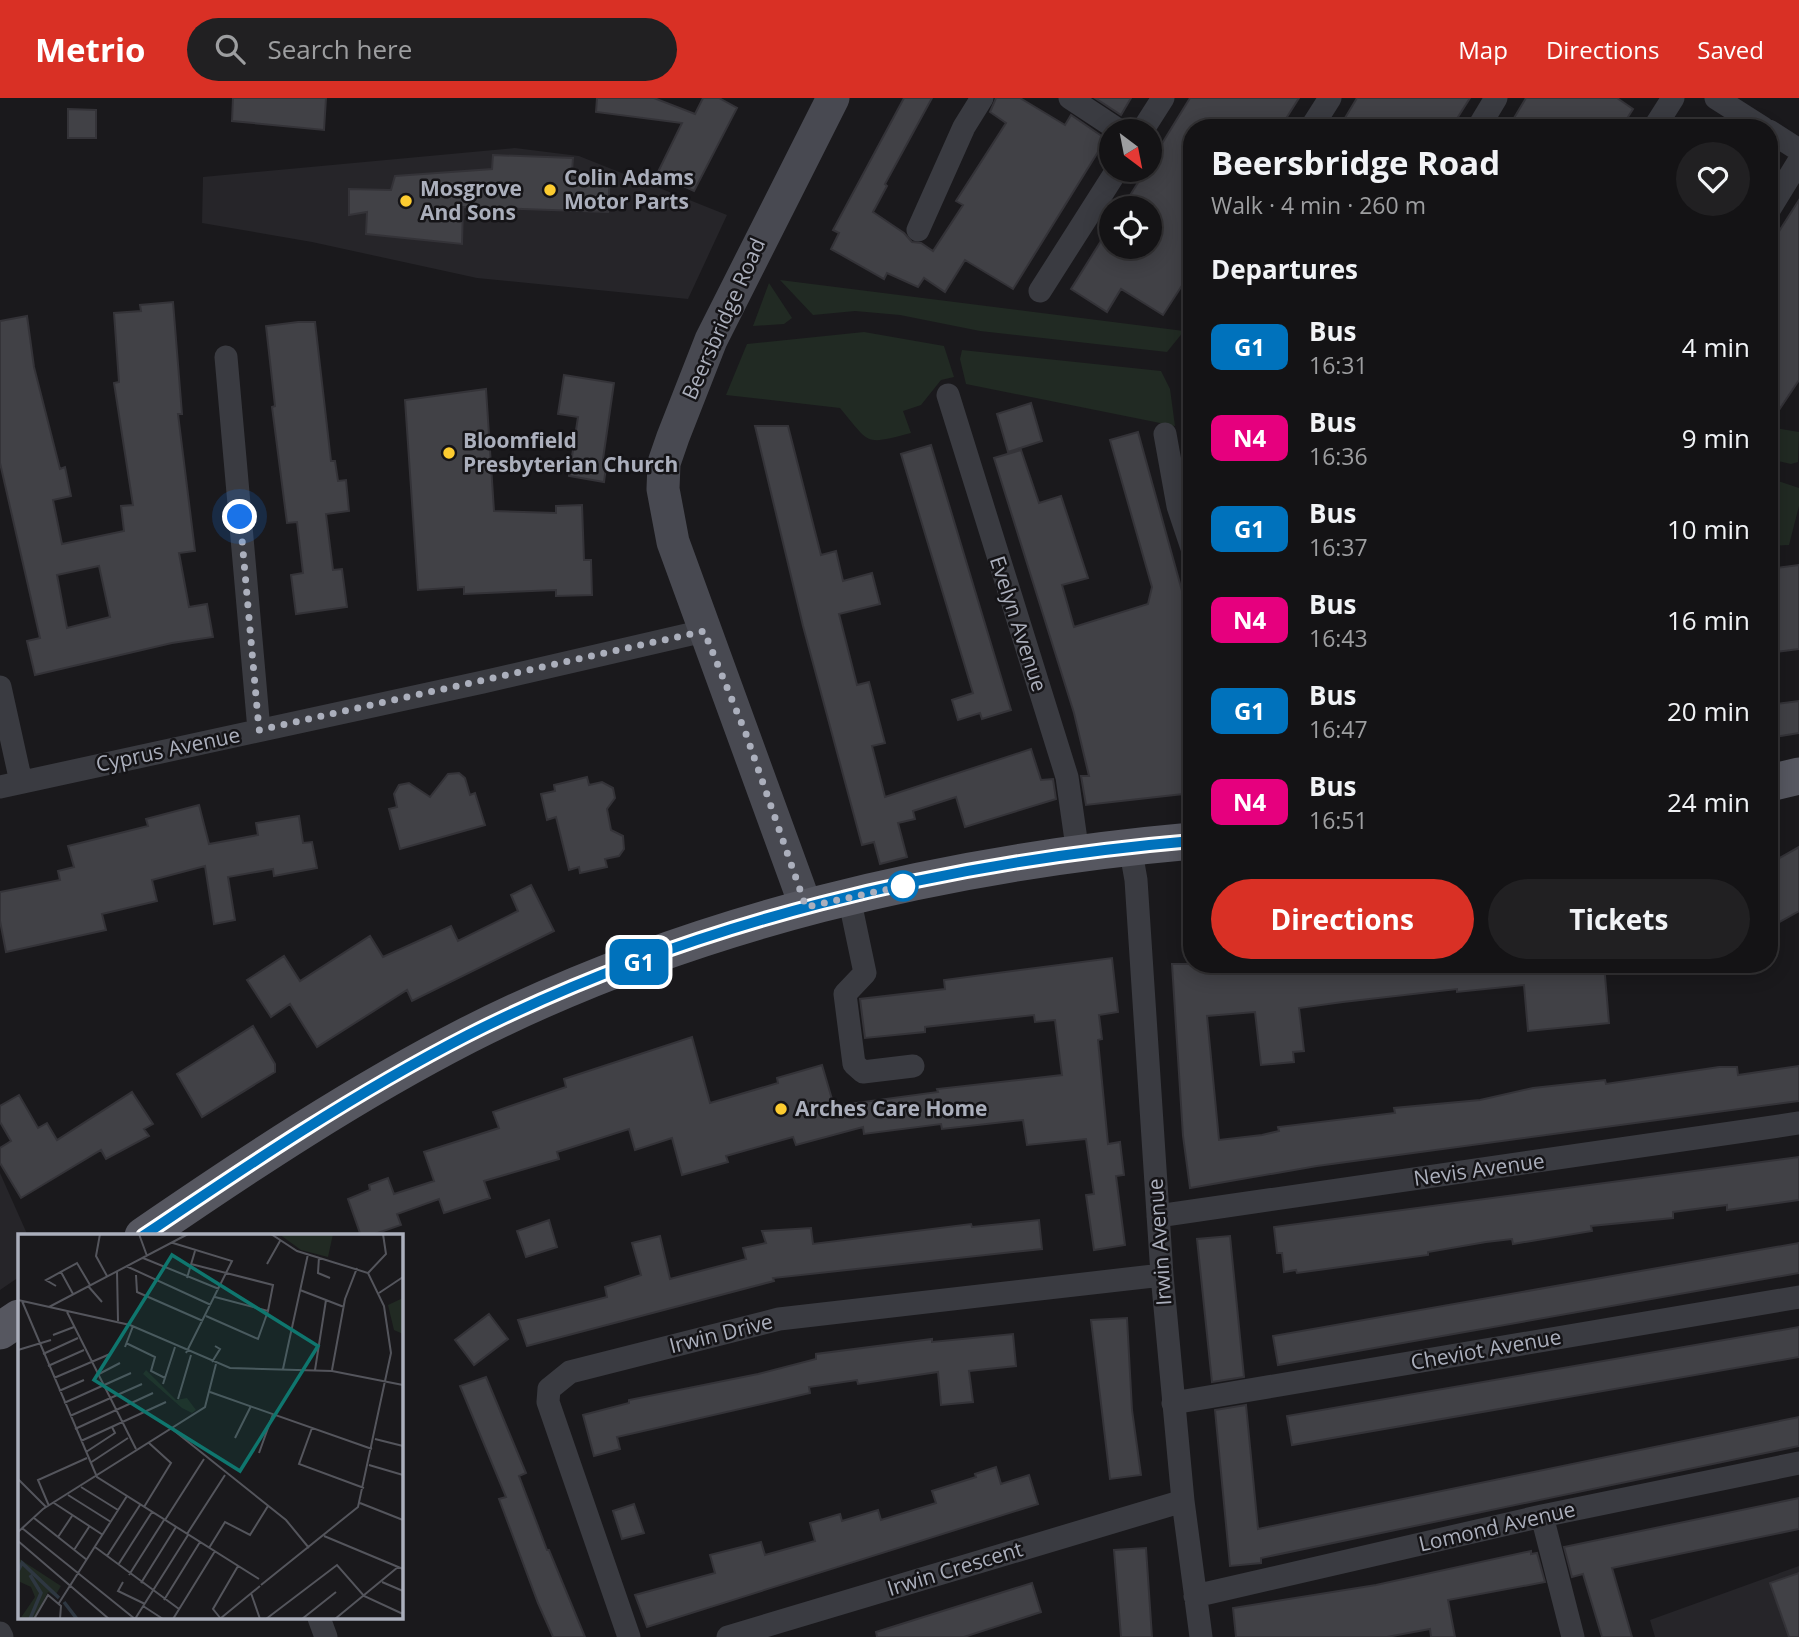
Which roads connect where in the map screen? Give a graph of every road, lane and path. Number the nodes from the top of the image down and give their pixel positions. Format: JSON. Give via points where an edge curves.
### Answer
{"nodes":[{"id":1,"x":833,"y":98,"type":"edge"},
{"id":2,"x":982,"y":98,"type":"edge"},
{"id":3,"x":1070,"y":98,"type":"edge"},
{"id":4,"x":1163,"y":98,"type":"edge"},
{"id":5,"x":1330,"y":98,"type":"edge"},
{"id":6,"x":1496,"y":98,"type":"edge"},
{"id":7,"x":1673,"y":98,"type":"edge"},
{"id":8,"x":1716,"y":98,"type":"edge"},
{"id":9,"x":1102,"y":119,"type":"edge"},
{"id":10,"x":1150,"y":119,"type":"edge"},
{"id":11,"x":1317,"y":119,"type":"edge"},
{"id":12,"x":1483,"y":119,"type":"edge"},
{"id":13,"x":1660,"y":119,"type":"edge"},
{"id":14,"x":1749,"y":119,"type":"edge"},
{"id":15,"x":1778,"y":137,"type":"edge"},
{"id":16,"x":1799,"y":150,"type":"edge"},
{"id":17,"x":1799,"y":161,"type":"edge"},
{"id":18,"x":1109,"y":182,"type":"edge"},
{"id":19,"x":1778,"y":195,"type":"edge"},
{"id":20,"x":918,"y":230,"type":"dead end"},
{"id":21,"x":1040,"y":291,"type":"dead end"},
{"id":22,"x":226,"y":357,"type":"dead end"},
{"id":23,"x":948,"y":395,"type":"dead end"},
{"id":24,"x":1165,"y":435,"type":"dead end"},
{"id":25,"x":1183,"y":499,"type":"edge"},
{"id":26,"x":704,"y":631,"type":"junction"},
{"id":27,"x":0,"y":687,"type":"edge"},
{"id":28,"x":259,"y":730,"type":"junction"},
{"id":29,"x":1799,"y":776,"type":"edge"},
{"id":30,"x":1778,"y":781,"type":"edge"},
{"id":31,"x":10,"y":785,"type":"edge"},
{"id":32,"x":1183,"y":842,"type":"edge"},
{"id":33,"x":1130,"y":846,"type":"junction"},
{"id":34,"x":1078,"y":854,"type":"junction"},
{"id":35,"x":849,"y":897,"type":"junction"},
{"id":36,"x":806,"y":907,"type":"junction"},
{"id":37,"x":913,"y":1066,"type":"dead end"},
{"id":38,"x":1799,"y":1123,"type":"edge"},
{"id":39,"x":1158,"y":1216,"type":"junction"},
{"id":40,"x":165,"y":1230,"type":"edge"},
{"id":41,"x":1162,"y":1275,"type":"junction"},
{"id":42,"x":1799,"y":1297,"type":"edge"},
{"id":43,"x":18,"y":1319,"type":"edge"},
{"id":44,"x":0,"y":1331,"type":"edge"},
{"id":45,"x":1173,"y":1404,"type":"junction"},
{"id":46,"x":1799,"y":1463,"type":"edge"},
{"id":47,"x":1183,"y":1501,"type":"junction"},
{"id":48,"x":1542,"y":1516,"type":"junction"},
{"id":49,"x":1195,"y":1596,"type":"junction"},
{"id":50,"x":320,"y":1620,"type":"edge"},
{"id":51,"x":326,"y":1637,"type":"edge"},
{"id":52,"x":629,"y":1637,"type":"edge"},
{"id":53,"x":728,"y":1637,"type":"edge"},
{"id":54,"x":1201,"y":1637,"type":"edge"},
{"id":55,"x":1573,"y":1637,"type":"edge"}],
"edges":[{"from":1,"to":26,"type":"main road","name":"Beersbridge Road","via":[[711,340],[664,463],[667,516]]},
{"from":2,"to":20,"type":"street","via":[[964,127]]},
{"from":3,"to":9,"type":"street"},
{"from":4,"to":10,"type":"street"},
{"from":5,"to":11,"type":"street"},
{"from":6,"to":12,"type":"street"},
{"from":7,"to":13,"type":"street"},
{"from":8,"to":14,"type":"street"},
{"from":15,"to":16,"type":"street"},
{"from":17,"to":19,"type":"street"},
{"from":18,"to":21,"type":"street"},
{"from":22,"to":28,"type":"street"},
{"from":23,"to":34,"type":"street","name":"Evelyn Avenue","via":[[1067,777]]},
{"from":24,"to":25,"type":"street"},
{"from":26,"to":28,"type":"street","name":"Cyprus Avenue"},
{"from":26,"to":36,"type":"main road","name":"Beersbridge Road","via":[[746,734]]},
{"from":27,"to":31,"type":"street"},
{"from":28,"to":31,"type":"street","name":"Cyprus Avenue"},
{"from":29,"to":30,"type":"main road"},
{"from":32,"to":33,"type":"main road"},
{"from":33,"to":34,"type":"main road"},
{"from":33,"to":39,"type":"street","name":"Irwin Avenue"},
{"from":34,"to":35,"type":"main road"},
{"from":35,"to":36,"type":"main road"},
{"from":35,"to":37,"type":"street","via":[[865,974],[845,994],[854,1064],[863,1072]]},
{"from":36,"to":40,"type":"main road","via":[[660,954],[470,1034],[311,1126]]},
{"from":38,"to":39,"type":"street","name":"Nevis Avenue"},
{"from":39,"to":41,"type":"street","name":"Irwin Avenue"},
{"from":41,"to":45,"type":"street","name":"Irwin Avenue"},
{"from":41,"to":52,"type":"street","name":"Irwin Drive","via":[[779,1319],[570,1372],[549,1389],[548,1402]]},
{"from":42,"to":45,"type":"street","name":"Cheviot Avenue"},
{"from":43,"to":44,"type":"main road"},
{"from":45,"to":47,"type":"street","name":"Irwin Avenue"},
{"from":46,"to":48,"type":"street","name":"Lomond Avenue"},
{"from":47,"to":49,"type":"street","name":"Irwin Avenue"},
{"from":47,"to":53,"type":"street","name":"Irwin Crescent"},
{"from":48,"to":49,"type":"street","name":"Lomond Avenue"},
{"from":48,"to":55,"type":"street"},
{"from":49,"to":54,"type":"street","name":"Irwin Avenue"},
{"from":50,"to":51,"type":"street"}]}
